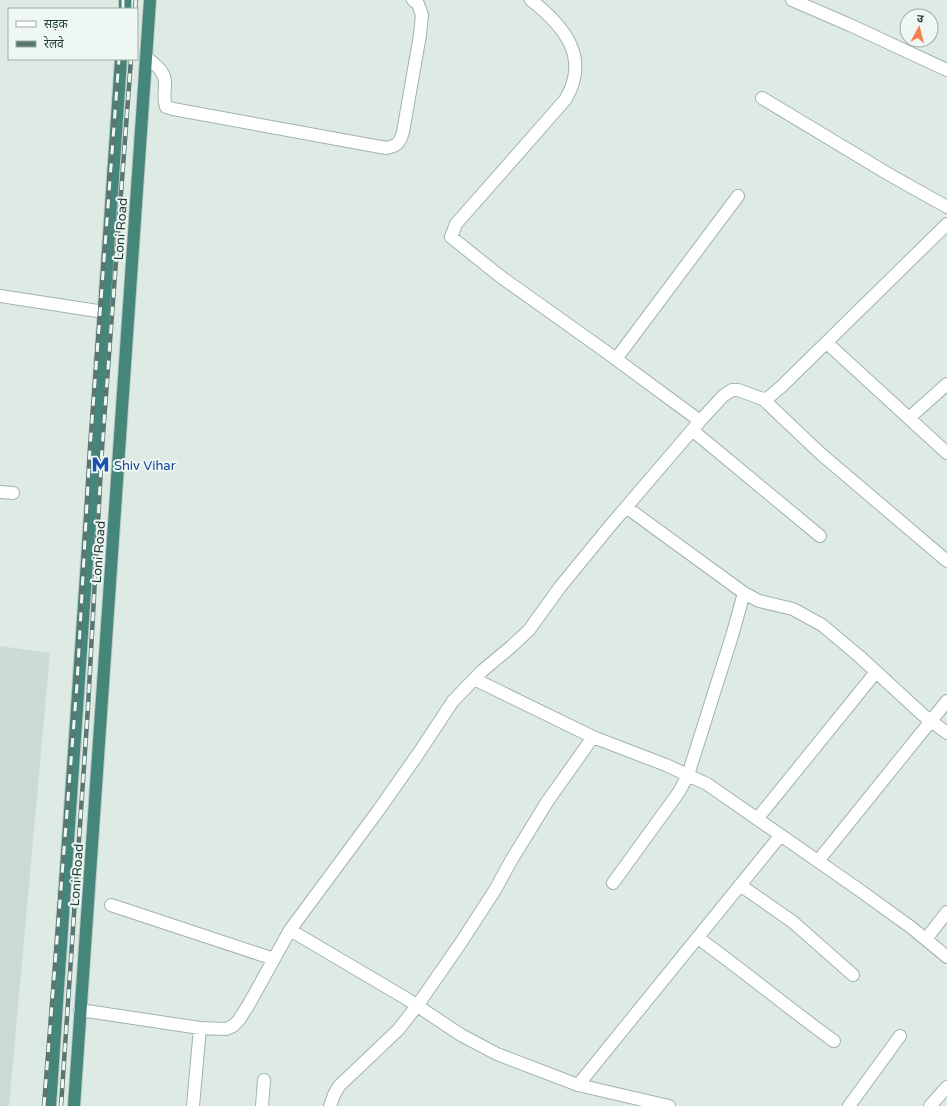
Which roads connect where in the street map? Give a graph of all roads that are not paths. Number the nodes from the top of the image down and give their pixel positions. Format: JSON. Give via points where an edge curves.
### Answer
{"nodes":[{"id":1,"x":150,"y":0,"type":"edge"},
{"id":2,"x":413,"y":0,"type":"edge"},
{"id":3,"x":531,"y":0,"type":"edge"},
{"id":4,"x":792,"y":0,"type":"edge"},
{"id":5,"x":146,"y":57,"type":"junction"},
{"id":6,"x":122,"y":60,"type":"edge"},
{"id":7,"x":946,"y":68,"type":"edge"},
{"id":8,"x":762,"y":98,"type":"dead end"},
{"id":9,"x":738,"y":196,"type":"dead end"},
{"id":10,"x":947,"y":207,"type":"edge"},
{"id":11,"x":947,"y":224,"type":"edge"},
{"id":12,"x":0,"y":296,"type":"edge"},
{"id":13,"x":104,"y":312,"type":"junction"},
{"id":14,"x":827,"y":342,"type":"junction"},
{"id":15,"x":616,"y":359,"type":"junction"},
{"id":16,"x":947,"y":384,"type":"edge"},
{"id":17,"x":763,"y":399,"type":"junction"},
{"id":18,"x":909,"y":418,"type":"junction"},
{"id":19,"x":696,"y":425,"type":"junction"},
{"id":20,"x":947,"y":453,"type":"edge"},
{"id":21,"x":0,"y":492,"type":"edge"},
{"id":22,"x":13,"y":493,"type":"dead end"},
{"id":23,"x":626,"y":507,"type":"junction"},
{"id":24,"x":820,"y":536,"type":"dead end"},
{"id":25,"x":947,"y":561,"type":"edge"},
{"id":26,"x":744,"y":593,"type":"junction"},
{"id":27,"x":876,"y":672,"type":"junction"},
{"id":28,"x":474,"y":679,"type":"junction"},
{"id":29,"x":947,"y":702,"type":"edge"},
{"id":30,"x":931,"y":721,"type":"junction"},
{"id":31,"x":947,"y":733,"type":"edge"},
{"id":32,"x":593,"y":737,"type":"junction"},
{"id":33,"x":688,"y":775,"type":"junction"},
{"id":34,"x":757,"y":819,"type":"junction"},
{"id":35,"x":780,"y":836,"type":"junction"},
{"id":36,"x":818,"y":861,"type":"junction"},
{"id":37,"x":613,"y":883,"type":"dead end"},
{"id":38,"x":740,"y":885,"type":"junction"},
{"id":39,"x":111,"y":905,"type":"dead end"},
{"id":40,"x":947,"y":912,"type":"edge"},
{"id":41,"x":290,"y":930,"type":"junction"},
{"id":42,"x":698,"y":938,"type":"junction"},
{"id":43,"x":926,"y":939,"type":"junction"},
{"id":44,"x":947,"y":957,"type":"edge"},
{"id":45,"x":274,"y":959,"type":"junction"},
{"id":46,"x":853,"y":975,"type":"dead end"},
{"id":47,"x":417,"y":1006,"type":"junction"},
{"id":48,"x":80,"y":1010,"type":"junction"},
{"id":49,"x":200,"y":1028,"type":"junction"},
{"id":50,"x":900,"y":1036,"type":"dead end"},
{"id":51,"x":834,"y":1041,"type":"dead end"},
{"id":52,"x":264,"y":1080,"type":"dead end"},
{"id":53,"x":578,"y":1084,"type":"junction"},
{"id":54,"x":947,"y":1087,"type":"edge"},
{"id":55,"x":50,"y":1106,"type":"edge"},
{"id":56,"x":74,"y":1106,"type":"edge"},
{"id":57,"x":193,"y":1106,"type":"edge"},
{"id":58,"x":262,"y":1106,"type":"edge"},
{"id":59,"x":330,"y":1106,"type":"edge"},
{"id":60,"x":669,"y":1106,"type":"edge"},
{"id":61,"x":849,"y":1106,"type":"edge"},
{"id":62,"x":930,"y":1106,"type":"edge"}],
"edges":[{"from":1,"to":5,"type":"highway","name":"Loni Road"},
{"from":2,"to":5,"type":"street","via":[[418,4],[422,15],[403,132],[400,142],[386,148],[173,109],[166,106],[164,100],[166,83],[161,70]]},
{"from":3,"to":15,"type":"street","via":[[548,14],[571,44],[576,63],[571,90],[560,106],[456,224],[452,237],[501,277]]},
{"from":4,"to":7,"type":"street"},
{"from":5,"to":48,"type":"highway","name":"Loni Road"},
{"from":6,"to":13,"type":"highway","name":"Loni Road"},
{"from":8,"to":10,"type":"street"},
{"from":9,"to":15,"type":"street"},
{"from":11,"to":14,"type":"street"},
{"from":12,"to":13,"type":"street"},
{"from":13,"to":55,"type":"highway","name":"Loni Road"},
{"from":14,"to":17,"type":"street","via":[[782,386]]},
{"from":14,"to":18,"type":"street"},
{"from":15,"to":19,"type":"street"},
{"from":16,"to":18,"type":"street"},
{"from":17,"to":19,"type":"street","via":[[732,390]]},
{"from":17,"to":25,"type":"street","via":[[821,454]]},
{"from":18,"to":20,"type":"street"},
{"from":19,"to":23,"type":"street"},
{"from":19,"to":24,"type":"street"},
{"from":21,"to":22,"type":"street"},
{"from":23,"to":26,"type":"street"},
{"from":23,"to":28,"type":"street","via":[[560,586],[529,630]]},
{"from":26,"to":27,"type":"street","via":[[759,601],[793,610],[822,625]]},
{"from":26,"to":33,"type":"street"},
{"from":27,"to":30,"type":"street"},
{"from":27,"to":34,"type":"street"},
{"from":28,"to":32,"type":"street"},
{"from":28,"to":41,"type":"street","via":[[453,701],[378,811]]},
{"from":29,"to":30,"type":"street"},
{"from":30,"to":31,"type":"street"},
{"from":30,"to":36,"type":"street"},
{"from":32,"to":33,"type":"street"},
{"from":32,"to":47,"type":"street","via":[[547,802],[495,890]]},
{"from":33,"to":34,"type":"street","via":[[707,784]]},
{"from":33,"to":37,"type":"street","via":[[679,792]]},
{"from":34,"to":35,"type":"street"},
{"from":35,"to":36,"type":"street"},
{"from":35,"to":38,"type":"street"},
{"from":36,"to":43,"type":"street"},
{"from":38,"to":42,"type":"street"},
{"from":38,"to":46,"type":"street","via":[[793,922]]},
{"from":39,"to":45,"type":"street"},
{"from":40,"to":43,"type":"street"},
{"from":41,"to":45,"type":"street"},
{"from":41,"to":47,"type":"street"},
{"from":42,"to":51,"type":"street"},
{"from":42,"to":53,"type":"street"},
{"from":43,"to":44,"type":"street"},
{"from":45,"to":49,"type":"street","via":[[249,1004],[233,1026],[226,1029]]},
{"from":47,"to":53,"type":"street","via":[[496,1054]]},
{"from":47,"to":59,"type":"street","via":[[398,1030],[339,1086]]},
{"from":48,"to":49,"type":"street"},
{"from":48,"to":56,"type":"highway","name":"Loni Road"},
{"from":49,"to":57,"type":"street"},
{"from":50,"to":61,"type":"street"},
{"from":52,"to":58,"type":"street"},
{"from":53,"to":60,"type":"street"},
{"from":54,"to":62,"type":"street"}]}
